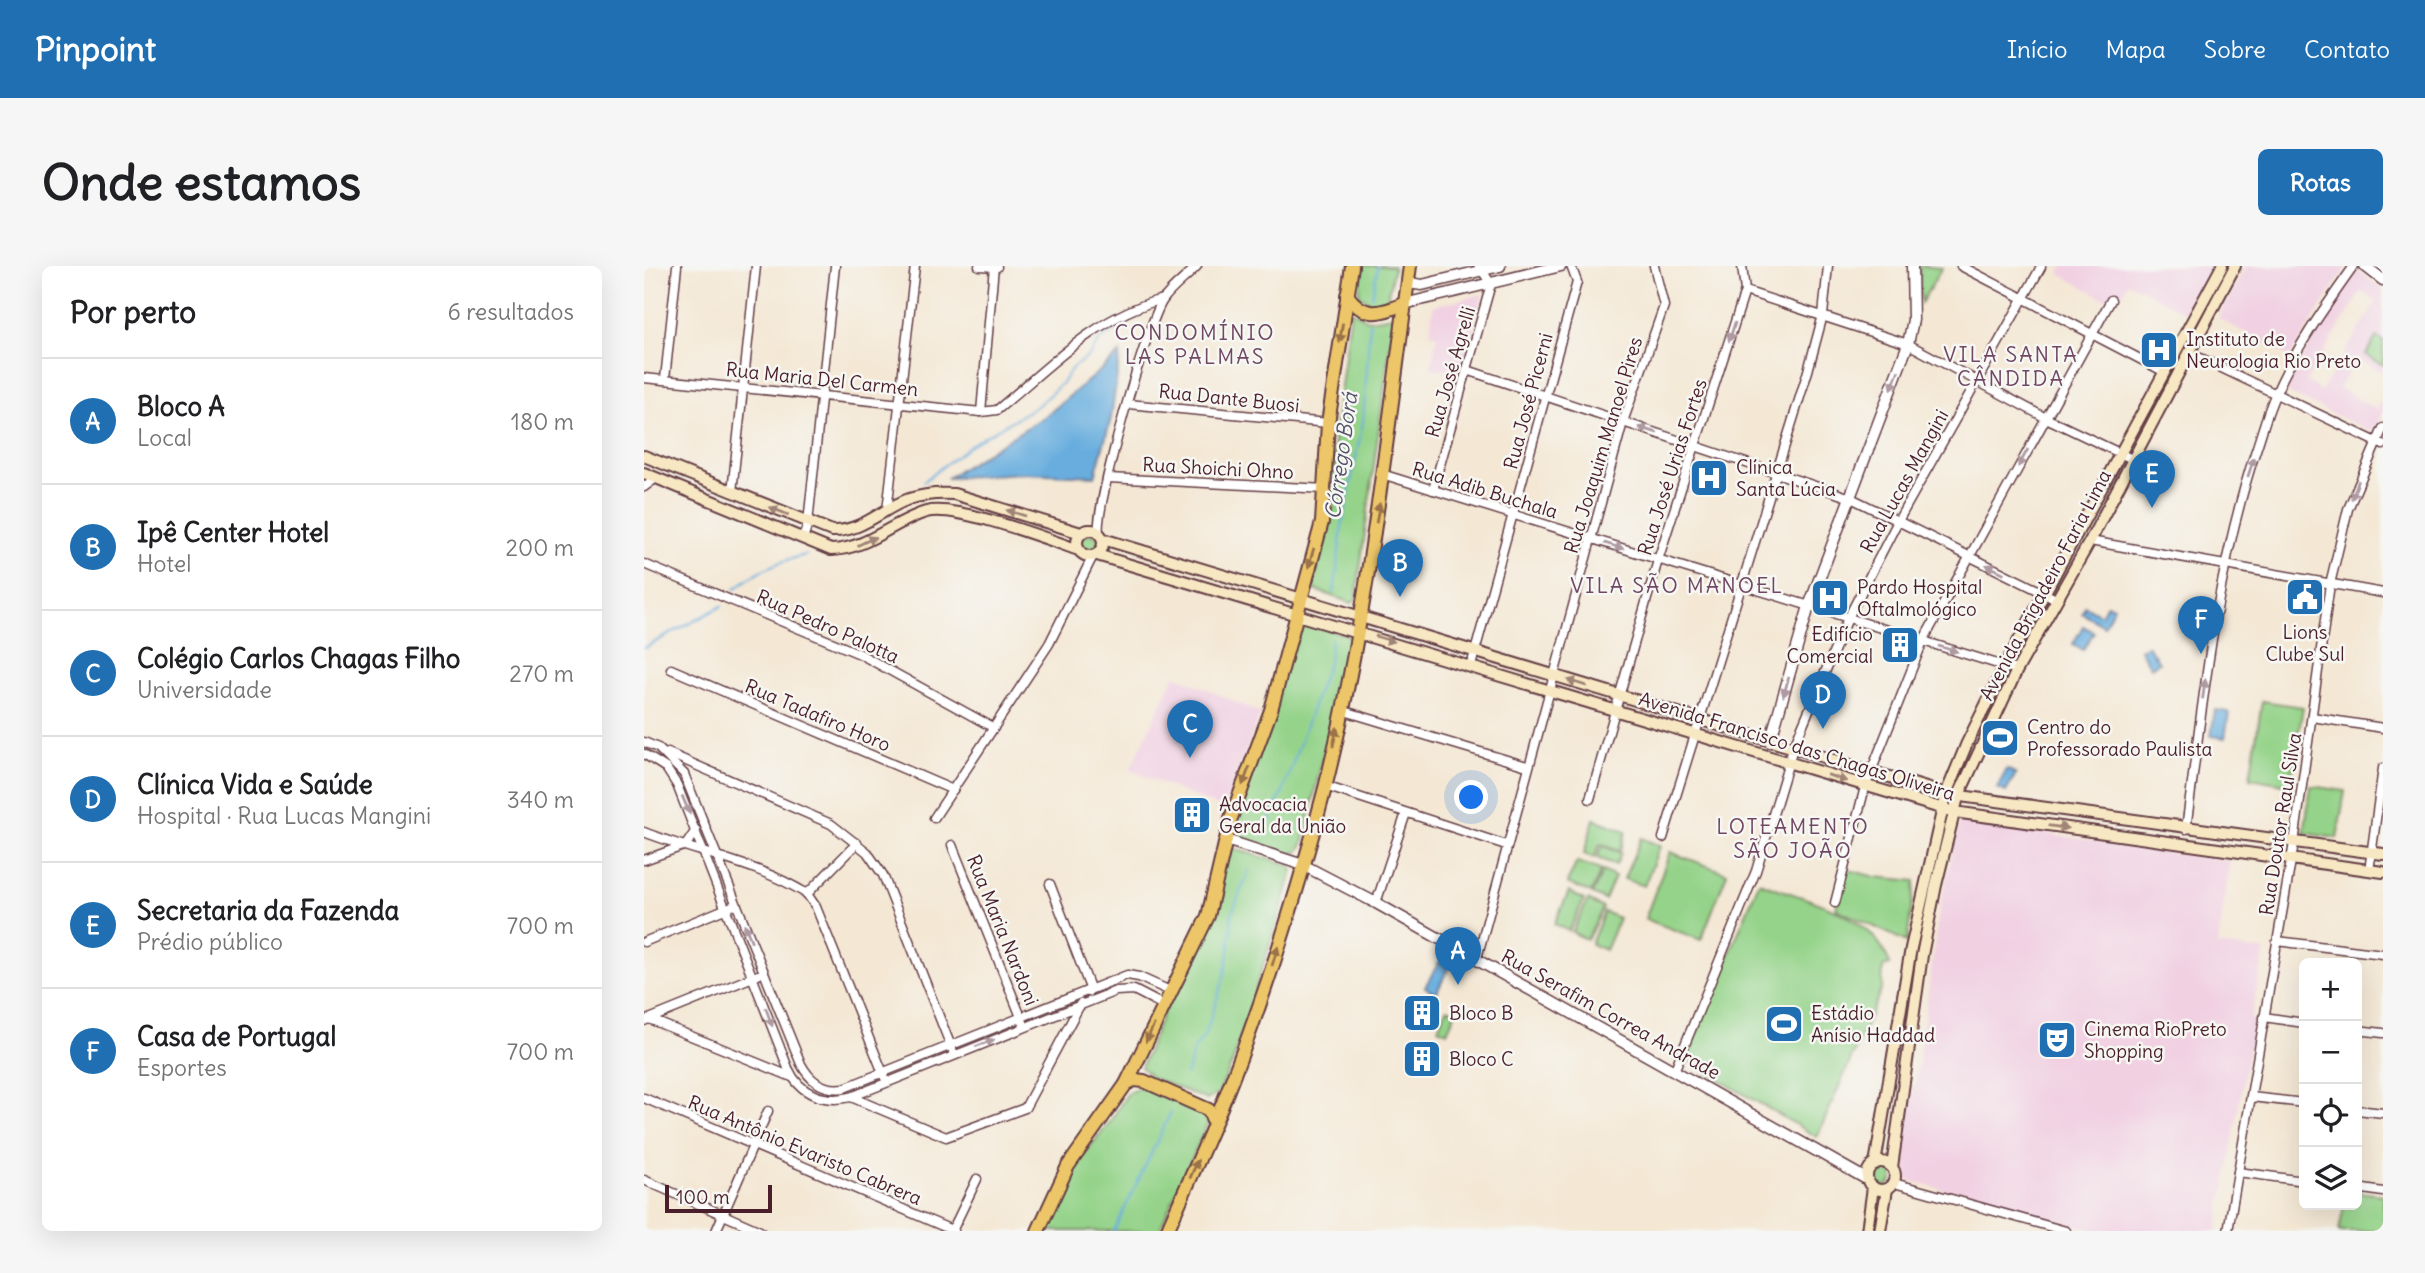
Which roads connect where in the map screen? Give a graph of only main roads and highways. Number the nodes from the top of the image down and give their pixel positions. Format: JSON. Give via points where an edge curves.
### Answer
{"nodes":[{"id":1,"x":1352,"y":266,"type":"edge"},
{"id":2,"x":1409,"y":266,"type":"edge"},
{"id":3,"x":2222,"y":266,"type":"edge"},
{"id":4,"x":2235,"y":266,"type":"edge"},
{"id":5,"x":1347,"y":295,"type":"junction"},
{"id":6,"x":1405,"y":304,"type":"junction"},
{"id":7,"x":1372,"y":313,"type":"junction"},
{"id":8,"x":2163,"y":371,"type":"junction"},
{"id":9,"x":2176,"y":378,"type":"junction"},
{"id":10,"x":644,"y":456,"type":"edge"},
{"id":11,"x":644,"y":473,"type":"edge"},
{"id":12,"x":1094,"y":532,"type":"junction"},
{"id":13,"x":2078,"y":535,"type":"junction"},
{"id":14,"x":2090,"y":541,"type":"junction"},
{"id":15,"x":1087,"y":555,"type":"junction"},
{"id":16,"x":1277,"y":592,"type":"junction"},
{"id":17,"x":1273,"y":605,"type":"junction"},
{"id":18,"x":1298,"y":606,"type":"junction"},
{"id":19,"x":1359,"y":617,"type":"junction"},
{"id":20,"x":1357,"y":631,"type":"junction"},
{"id":21,"x":1945,"y":794,"type":"junction"},
{"id":22,"x":1958,"y":797,"type":"junction"},
{"id":23,"x":2016,"y":805,"type":"junction"},
{"id":24,"x":1948,"y":811,"type":"junction"},
{"id":25,"x":2116,"y":819,"type":"junction"},
{"id":26,"x":2014,"y":821,"type":"junction"},
{"id":27,"x":2186,"y":830,"type":"junction"},
{"id":28,"x":2112,"y":835,"type":"junction"},
{"id":29,"x":2227,"y":835,"type":"junction"},
{"id":30,"x":2184,"y":846,"type":"junction"},
{"id":31,"x":2224,"y":851,"type":"junction"},
{"id":32,"x":2377,"y":853,"type":"edge"},
{"id":33,"x":2383,"y":872,"type":"edge"},
{"id":34,"x":1916,"y":955,"type":"junction"},
{"id":35,"x":1136,"y":1064,"type":"junction"},
{"id":36,"x":1143,"y":1081,"type":"junction"},
{"id":37,"x":1126,"y":1084,"type":"junction"},
{"id":38,"x":1223,"y":1104,"type":"junction"},
{"id":39,"x":1209,"y":1110,"type":"junction"},
{"id":40,"x":1214,"y":1124,"type":"junction"},
{"id":41,"x":1892,"y":1167,"type":"junction"},
{"id":42,"x":1869,"y":1176,"type":"junction"},
{"id":43,"x":1890,"y":1186,"type":"junction"},
{"id":44,"x":1038,"y":1231,"type":"edge"},
{"id":45,"x":1167,"y":1231,"type":"edge"},
{"id":46,"x":1867,"y":1231,"type":"edge"},
{"id":47,"x":1880,"y":1231,"type":"edge"}],
"edges":[{"from":1,"to":5,"type":"main road"},
{"from":2,"to":6,"type":"main road"},
{"from":2,"to":7,"type":"main road","via":[[1394,302]]},
{"from":3,"to":8,"type":"main road","name":"Avenida Brigadeiro Faria Lima"},
{"from":4,"to":9,"type":"main road","name":"Avenida Brigadeiro Faria Lima"},
{"from":5,"to":7,"type":"main road","via":[[1357,308]]},
{"from":5,"to":18,"type":"main road","one_way":true,"via":[[1328,424],[1322,522]]},
{"from":6,"to":7,"type":"main road"},
{"from":19,"to":6,"type":"main road","one_way":true,"via":[[1385,475]]},
{"from":8,"to":9,"type":"main road"},
{"from":8,"to":13,"type":"main road","name":"Avenida Brigadeiro Faria Lima"},
{"from":9,"to":14,"type":"main road","name":"Avenida Brigadeiro Faria Lima"},
{"from":12,"to":10,"type":"main road","one_way":true,"via":[[954,494],[923,495],[844,531],[808,523]]},
{"from":11,"to":15,"type":"main road","one_way":true,"via":[[831,550],[846,550],[916,516],[942,511],[1014,528]]},
{"from":12,"to":15,"type":"main road","via":[[1103,548]]},
{"from":12,"to":15,"type":"main road","via":[[1077,541]]},
{"from":12,"to":16,"type":"main road"},
{"from":13,"to":14,"type":"main road"},
{"from":13,"to":21,"type":"main road","name":"Avenida Brigadeiro Faria Lima","via":[[2005,666]]},
{"from":14,"to":22,"type":"main road","name":"Avenida Brigadeiro Faria Lima","via":[[2017,670]]},
{"from":15,"to":17,"type":"main road"},
{"from":16,"to":17,"type":"main road"},
{"from":16,"to":18,"type":"main road"},
{"from":17,"to":18,"type":"main road"},
{"from":18,"to":19,"type":"main road","name":"Avenida Francisco das Chagas Oliveira"},
{"from":18,"to":20,"type":"main road","name":"Avenida Francisco das Chagas Oliveira"},
{"from":18,"to":35,"type":"main road","one_way":true,"via":[[1270,710],[1226,840],[1208,916]]},
{"from":19,"to":20,"type":"main road"},
{"from":21,"to":19,"type":"main road","name":"Avenida Francisco das Chagas Oliveira","one_way":true},
{"from":20,"to":24,"type":"main road","name":"Avenida Francisco das Chagas Oliveira","one_way":true},
{"from":38,"to":20,"type":"main road","one_way":true,"via":[[1303,865],[1325,786]]},
{"from":21,"to":22,"type":"main road","name":"Avenida Francisco das Chagas Oliveira"},
{"from":21,"to":24,"type":"main road","name":"Avenida Brigadeiro Faria Lima"},
{"from":22,"to":23,"type":"main road","name":"Avenida Francisco das Chagas Oliveira"},
{"from":22,"to":24,"type":"main road","name":"Avenida Brigadeiro Faria Lima"},
{"from":23,"to":25,"type":"main road","name":"Avenida Francisco das Chagas Oliveira"},
{"from":23,"to":26,"type":"main road"},
{"from":24,"to":26,"type":"main road","name":"Avenida Francisco das Chagas Oliveira"},
{"from":24,"to":34,"type":"main road"},
{"from":25,"to":27,"type":"main road","name":"Avenida Francisco das Chagas Oliveira"},
{"from":25,"to":28,"type":"main road"},
{"from":26,"to":28,"type":"main road","name":"Avenida Francisco das Chagas Oliveira","one_way":true},
{"from":27,"to":29,"type":"main road","name":"Avenida Francisco das Chagas Oliveira"},
{"from":27,"to":30,"type":"main road"},
{"from":28,"to":30,"type":"main road","name":"Avenida Francisco das Chagas Oliveira"},
{"from":29,"to":31,"type":"main road"},
{"from":29,"to":32,"type":"main road","name":"Avenida Francisco das Chagas Oliveira"},
{"from":30,"to":31,"type":"main road","name":"Avenida Francisco das Chagas Oliveira"},
{"from":31,"to":33,"type":"main road","name":"Avenida Francisco das Chagas Oliveira"},
{"from":34,"to":41,"type":"main road"},
{"from":34,"to":42,"type":"main road"},
{"from":35,"to":36,"type":"main road"},
{"from":35,"to":37,"type":"main road"},
{"from":36,"to":37,"type":"main road"},
{"from":36,"to":39,"type":"main road"},
{"from":37,"to":44,"type":"main road","via":[[1068,1166]]},
{"from":38,"to":39,"type":"main road"},
{"from":38,"to":40,"type":"main road"},
{"from":39,"to":40,"type":"main road"},
{"from":45,"to":40,"type":"main road","one_way":true},
{"from":41,"to":42,"type":"main road","via":[[1884,1163]]},
{"from":41,"to":43,"type":"main road","via":[[1895,1174]]},
{"from":42,"to":43,"type":"main road"},
{"from":42,"to":46,"type":"main road"},
{"from":43,"to":47,"type":"main road"}]}
